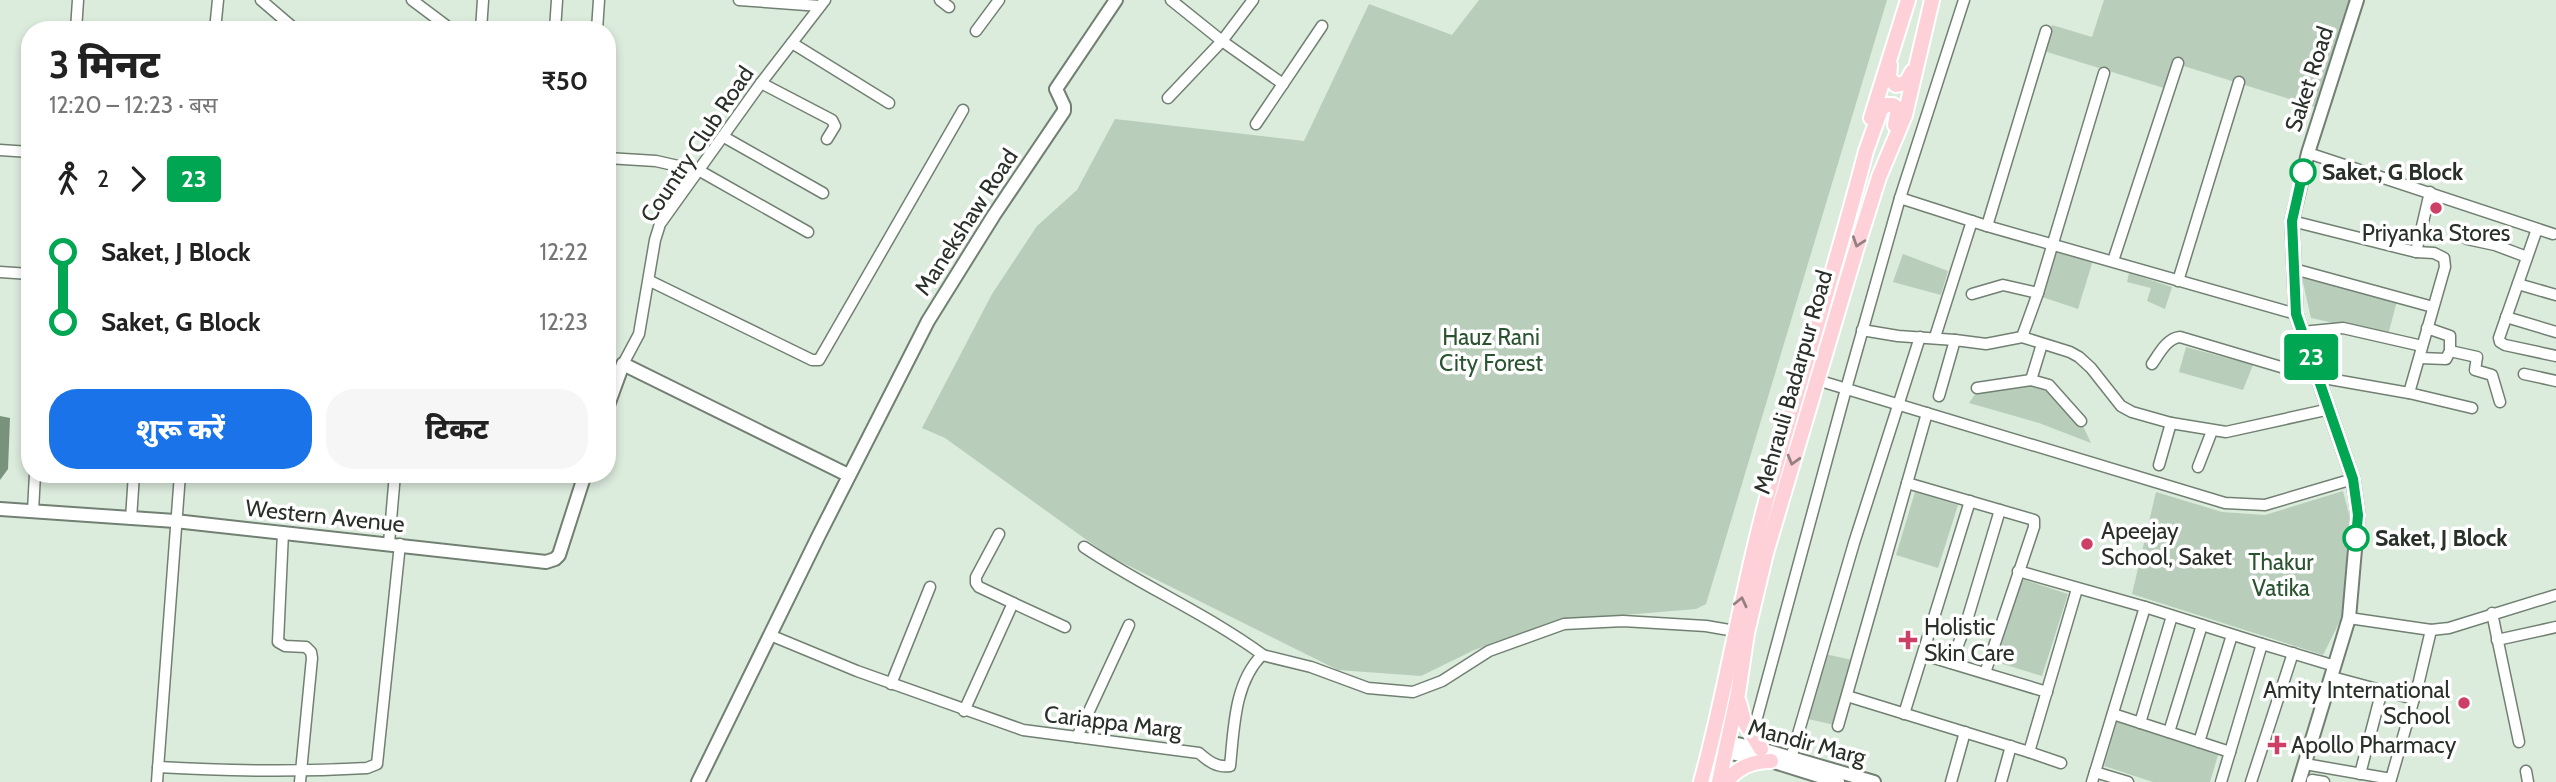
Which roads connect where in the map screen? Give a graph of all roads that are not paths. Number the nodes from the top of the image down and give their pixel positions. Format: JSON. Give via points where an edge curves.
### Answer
{"nodes":[{"id":1,"x":78,"y":0,"type":"edge"},
{"id":2,"x":218,"y":0,"type":"edge"},
{"id":3,"x":261,"y":0,"type":"edge"},
{"id":4,"x":412,"y":0,"type":"edge"},
{"id":5,"x":483,"y":0,"type":"edge"},
{"id":6,"x":557,"y":0,"type":"edge"},
{"id":7,"x":599,"y":0,"type":"edge"},
{"id":8,"x":739,"y":0,"type":"edge"},
{"id":9,"x":940,"y":0,"type":"edge"},
{"id":10,"x":999,"y":0,"type":"edge"},
{"id":11,"x":1116,"y":0,"type":"edge"},
{"id":12,"x":1171,"y":0,"type":"edge"},
{"id":13,"x":1253,"y":0,"type":"edge"},
{"id":14,"x":1908,"y":0,"type":"edge"},
{"id":15,"x":1964,"y":0,"type":"edge"},
{"id":16,"x":2357,"y":0,"type":"edge"},
{"id":17,"x":822,"y":3,"type":"edge"},
{"id":18,"x":950,"y":7,"type":"dead end"},
{"id":19,"x":1930,"y":7,"type":"edge"},
{"id":20,"x":77,"y":21,"type":"edge"},
{"id":21,"x":216,"y":21,"type":"edge"},
{"id":22,"x":286,"y":21,"type":"edge"},
{"id":23,"x":440,"y":21,"type":"edge"},
{"id":24,"x":482,"y":21,"type":"edge"},
{"id":25,"x":556,"y":21,"type":"edge"},
{"id":26,"x":598,"y":21,"type":"edge"},
{"id":27,"x":1322,"y":26,"type":"dead end"},
{"id":28,"x":1899,"y":30,"type":"junction"},
{"id":29,"x":2046,"y":31,"type":"dead end"},
{"id":30,"x":976,"y":32,"type":"dead end"},
{"id":31,"x":1222,"y":41,"type":"junction"},
{"id":32,"x":792,"y":43,"type":"junction"},
{"id":33,"x":2178,"y":63,"type":"dead end"},
{"id":34,"x":2104,"y":73,"type":"dead end"},
{"id":35,"x":2239,"y":82,"type":"dead end"},
{"id":36,"x":761,"y":83,"type":"junction"},
{"id":37,"x":1283,"y":84,"type":"junction"},
{"id":38,"x":1168,"y":98,"type":"dead end"},
{"id":39,"x":889,"y":103,"type":"dead end"},
{"id":40,"x":963,"y":110,"type":"dead end"},
{"id":41,"x":1256,"y":124,"type":"dead end"},
{"id":42,"x":724,"y":137,"type":"junction"},
{"id":43,"x":827,"y":139,"type":"dead end"},
{"id":44,"x":0,"y":150,"type":"edge"},
{"id":45,"x":21,"y":151,"type":"edge"},
{"id":46,"x":1866,"y":151,"type":"junction"},
{"id":47,"x":2308,"y":153,"type":"junction"},
{"id":48,"x":616,"y":158,"type":"edge"},
{"id":49,"x":700,"y":171,"type":"junction"},
{"id":50,"x":1880,"y":177,"type":"junction"},
{"id":51,"x":2430,"y":192,"type":"junction"},
{"id":52,"x":823,"y":193,"type":"dead end"},
{"id":53,"x":1900,"y":198,"type":"junction"},
{"id":54,"x":1972,"y":221,"type":"junction"},
{"id":55,"x":2292,"y":221,"type":"junction"},
{"id":56,"x":1987,"y":226,"type":"junction"},
{"id":57,"x":2537,"y":229,"type":"junction"},
{"id":58,"x":808,"y":232,"type":"dead end"},
{"id":59,"x":2553,"y":234,"type":"dead end"},
{"id":60,"x":2466,"y":239,"type":"dead end"},
{"id":61,"x":2052,"y":244,"type":"junction"},
{"id":62,"x":2416,"y":252,"type":"junction"},
{"id":63,"x":2528,"y":257,"type":"junction"},
{"id":64,"x":2113,"y":261,"type":"junction"},
{"id":65,"x":2294,"y":269,"type":"junction"},
{"id":66,"x":0,"y":272,"type":"edge"},
{"id":67,"x":21,"y":273,"type":"edge"},
{"id":68,"x":650,"y":281,"type":"junction"},
{"id":69,"x":2178,"y":281,"type":"junction"},
{"id":70,"x":2518,"y":284,"type":"junction"},
{"id":71,"x":2038,"y":293,"type":"junction"},
{"id":72,"x":1972,"y":294,"type":"dead end"},
{"id":73,"x":2556,"y":295,"type":"edge"},
{"id":74,"x":2433,"y":307,"type":"junction"},
{"id":75,"x":2296,"y":314,"type":"junction"},
{"id":76,"x":2506,"y":317,"type":"junction"},
{"id":77,"x":2427,"y":328,"type":"junction"},
{"id":78,"x":1863,"y":330,"type":"junction"},
{"id":79,"x":2302,"y":332,"type":"junction"},
{"id":80,"x":2556,"y":332,"type":"edge"},
{"id":81,"x":1920,"y":337,"type":"junction"},
{"id":82,"x":1935,"y":337,"type":"junction"},
{"id":83,"x":2022,"y":337,"type":"junction"},
{"id":84,"x":1955,"y":340,"type":"junction"},
{"id":85,"x":2042,"y":344,"type":"junction"},
{"id":86,"x":2422,"y":346,"type":"junction"},
{"id":87,"x":2451,"y":351,"type":"junction"},
{"id":88,"x":2556,"y":356,"type":"edge"},
{"id":89,"x":2420,"y":358,"type":"junction"},
{"id":90,"x":623,"y":364,"type":"junction"},
{"id":91,"x":2152,"y":364,"type":"dead end"},
{"id":92,"x":2317,"y":373,"type":"junction"},
{"id":93,"x":2524,"y":374,"type":"dead end"},
{"id":94,"x":1816,"y":380,"type":"junction"},
{"id":95,"x":2031,"y":380,"type":"junction"},
{"id":96,"x":2556,"y":381,"type":"edge"},
{"id":97,"x":616,"y":383,"type":"edge"},
{"id":98,"x":1977,"y":388,"type":"dead end"},
{"id":99,"x":1846,"y":389,"type":"junction"},
{"id":100,"x":2409,"y":393,"type":"junction"},
{"id":101,"x":1939,"y":396,"type":"dead end"},
{"id":102,"x":2500,"y":402,"type":"dead end"},
{"id":103,"x":1899,"y":404,"type":"junction"},
{"id":104,"x":2472,"y":408,"type":"dead end"},
{"id":105,"x":2330,"y":409,"type":"junction"},
{"id":106,"x":1927,"y":413,"type":"junction"},
{"id":107,"x":2081,"y":421,"type":"dead end"},
{"id":108,"x":2171,"y":423,"type":"junction"},
{"id":109,"x":2212,"y":431,"type":"junction"},
{"id":110,"x":2158,"y":465,"type":"dead end"},
{"id":111,"x":2198,"y":467,"type":"dead end"},
{"id":112,"x":848,"y":475,"type":"junction"},
{"id":113,"x":2353,"y":479,"type":"junction"},
{"id":114,"x":35,"y":483,"type":"edge"},
{"id":115,"x":133,"y":483,"type":"edge"},
{"id":116,"x":179,"y":483,"type":"edge"},
{"id":117,"x":395,"y":483,"type":"edge"},
{"id":118,"x":582,"y":483,"type":"edge"},
{"id":119,"x":1907,"y":483,"type":"junction"},
{"id":120,"x":1970,"y":501,"type":"junction"},
{"id":121,"x":0,"y":509,"type":"edge"},
{"id":122,"x":2000,"y":510,"type":"junction"},
{"id":123,"x":33,"y":511,"type":"junction"},
{"id":124,"x":131,"y":519,"type":"junction"},
{"id":125,"x":175,"y":521,"type":"junction"},
{"id":126,"x":283,"y":532,"type":"junction"},
{"id":127,"x":999,"y":534,"type":"dead end"},
{"id":128,"x":395,"y":544,"type":"junction"},
{"id":129,"x":1084,"y":547,"type":"dead end"},
{"id":130,"x":2018,"y":571,"type":"junction"},
{"id":131,"x":930,"y":587,"type":"dead end"},
{"id":132,"x":2077,"y":589,"type":"junction"},
{"id":133,"x":2556,"y":595,"type":"edge"},
{"id":134,"x":1011,"y":606,"type":"junction"},
{"id":135,"x":2145,"y":607,"type":"junction"},
{"id":136,"x":2491,"y":613,"type":"junction"},
{"id":137,"x":2172,"y":616,"type":"junction"},
{"id":138,"x":2349,"y":618,"type":"junction"},
{"id":139,"x":1129,"y":625,"type":"dead end"},
{"id":140,"x":2203,"y":625,"type":"junction"},
{"id":141,"x":1066,"y":626,"type":"dead end"},
{"id":142,"x":2556,"y":627,"type":"edge"},
{"id":143,"x":2431,"y":630,"type":"junction"},
{"id":144,"x":1735,"y":631,"type":"junction"},
{"id":145,"x":770,"y":635,"type":"junction"},
{"id":146,"x":2232,"y":635,"type":"junction"},
{"id":147,"x":2497,"y":640,"type":"junction"},
{"id":148,"x":2262,"y":644,"type":"junction"},
{"id":149,"x":2292,"y":653,"type":"junction"},
{"id":150,"x":1263,"y":655,"type":"junction"},
{"id":151,"x":1924,"y":655,"type":"junction"},
{"id":152,"x":1951,"y":663,"type":"junction"},
{"id":153,"x":2333,"y":672,"type":"junction"},
{"id":154,"x":1985,"y":673,"type":"junction"},
{"id":155,"x":891,"y":684,"type":"junction"},
{"id":156,"x":2382,"y":690,"type":"junction"},
{"id":157,"x":2047,"y":691,"type":"junction"},
{"id":158,"x":1738,"y":693,"type":"junction"},
{"id":159,"x":1847,"y":696,"type":"junction"},
{"id":160,"x":2414,"y":699,"type":"junction"},
{"id":161,"x":964,"y":710,"type":"junction"},
{"id":162,"x":1904,"y":714,"type":"junction"},
{"id":163,"x":2113,"y":714,"type":"junction"},
{"id":164,"x":2140,"y":723,"type":"junction"},
{"id":165,"x":1838,"y":726,"type":"dead end"},
{"id":166,"x":1965,"y":732,"type":"junction"},
{"id":167,"x":2169,"y":732,"type":"junction"},
{"id":168,"x":1752,"y":736,"type":"junction"},
{"id":169,"x":1077,"y":737,"type":"junction"},
{"id":170,"x":2199,"y":742,"type":"junction"},
{"id":171,"x":2519,"y":742,"type":"dead end"},
{"id":172,"x":2011,"y":746,"type":"junction"},
{"id":173,"x":1727,"y":747,"type":"junction"},
{"id":174,"x":1761,"y":749,"type":"junction"},
{"id":175,"x":2029,"y":752,"type":"junction"},
{"id":176,"x":2230,"y":752,"type":"junction"},
{"id":177,"x":1791,"y":758,"type":"junction"},
{"id":178,"x":1771,"y":761,"type":"junction"},
{"id":179,"x":2061,"y":762,"type":"dead end"},
{"id":180,"x":2305,"y":764,"type":"junction"},
{"id":181,"x":158,"y":767,"type":"junction"},
{"id":182,"x":2526,"y":771,"type":"dead end"},
{"id":183,"x":2360,"y":774,"type":"junction"},
{"id":184,"x":301,"y":777,"type":"edge"},
{"id":185,"x":2094,"y":777,"type":"edge"},
{"id":186,"x":157,"y":782,"type":"edge"},
{"id":187,"x":698,"y":782,"type":"edge"},
{"id":188,"x":1701,"y":782,"type":"edge"},
{"id":189,"x":1719,"y":782,"type":"edge"},
{"id":190,"x":1726,"y":782,"type":"edge"},
{"id":191,"x":1838,"y":782,"type":"edge"},
{"id":192,"x":1874,"y":782,"type":"edge"},
{"id":193,"x":1951,"y":782,"type":"edge"},
{"id":194,"x":2001,"y":782,"type":"edge"},
{"id":195,"x":2128,"y":782,"type":"edge"},
{"id":196,"x":2221,"y":782,"type":"edge"},
{"id":197,"x":2251,"y":782,"type":"edge"},
{"id":198,"x":2305,"y":782,"type":"edge"},
{"id":199,"x":2324,"y":782,"type":"edge"},
{"id":200,"x":2528,"y":782,"type":"edge"}],
"edges":[{"from":1,"to":20,"type":"street"},
{"from":2,"to":21,"type":"street"},
{"from":3,"to":22,"type":"street"},
{"from":4,"to":23,"type":"street"},
{"from":5,"to":24,"type":"street"},
{"from":6,"to":25,"type":"street"},
{"from":7,"to":26,"type":"street"},
{"from":8,"to":17,"type":"street"},
{"from":9,"to":18,"type":"street"},
{"from":10,"to":30,"type":"street"},
{"from":11,"to":112,"type":"street","name":"Manekshaw Road","via":[[1056,89],[1063,111],[928,321]]},
{"from":12,"to":31,"type":"street"},
{"from":13,"to":31,"type":"street"},
{"from":14,"to":28,"type":"main road"},
{"from":15,"to":53,"type":"street"},
{"from":16,"to":47,"type":"street","name":"Saket Road"},
{"from":17,"to":32,"type":"street","name":"Country Club Road"},
{"from":19,"to":28,"type":"main road","via":[[1910,78],[1899,85],[1888,75]]},
{"from":19,"to":50,"type":"main road","name":"Mehrauli Badarpur Road","via":[[1905,116]]},
{"from":27,"to":37,"type":"street"},
{"from":28,"to":46,"type":"main road","via":[[1879,89]]},
{"from":29,"to":56,"type":"street"},
{"from":31,"to":37,"type":"street"},
{"from":31,"to":38,"type":"street"},
{"from":32,"to":36,"type":"street","name":"Country Club Road"},
{"from":32,"to":39,"type":"street"},
{"from":33,"to":64,"type":"street"},
{"from":34,"to":61,"type":"street"},
{"from":35,"to":69,"type":"street"},
{"from":36,"to":42,"type":"street","name":"Country Club Road"},
{"from":36,"to":43,"type":"street","via":[[832,120],[835,126]]},
{"from":37,"to":41,"type":"street"},
{"from":40,"to":68,"type":"street","via":[[819,360]]},
{"from":42,"to":49,"type":"street","name":"Country Club Road"},
{"from":42,"to":52,"type":"street"},
{"from":44,"to":45,"type":"street"},
{"from":46,"to":50,"type":"main road","via":[[1881,109],[1895,106],[1898,116]]},
{"from":144,"to":46,"type":"main road","name":"Mehrauli Badarpur Road","one_way":true,"via":[[1767,497]]},
{"from":47,"to":51,"type":"street"},
{"from":47,"to":55,"type":"street","name":"Saket Road"},
{"from":48,"to":49,"type":"street","via":[[656,160]]},
{"from":49,"to":58,"type":"street"},
{"from":49,"to":68,"type":"street","name":"Country Club Road","via":[[657,232]]},
{"from":50,"to":94,"type":"main road","name":"Mehrauli Badarpur Road","one_way":true},
{"from":51,"to":57,"type":"street"},
{"from":51,"to":62,"type":"street"},
{"from":53,"to":54,"type":"street"},
{"from":53,"to":78,"type":"street"},
{"from":54,"to":56,"type":"street"},
{"from":54,"to":82,"type":"street"},
{"from":55,"to":62,"type":"street"},
{"from":55,"to":65,"type":"street","name":"Saket Road"},
{"from":56,"to":61,"type":"street"},
{"from":57,"to":59,"type":"street"},
{"from":57,"to":63,"type":"street"},
{"from":60,"to":63,"type":"street"},
{"from":61,"to":64,"type":"street"},
{"from":61,"to":71,"type":"street"},
{"from":62,"to":74,"type":"street","via":[[2444,258]]},
{"from":63,"to":70,"type":"street"},
{"from":64,"to":69,"type":"street"},
{"from":65,"to":74,"type":"street"},
{"from":65,"to":75,"type":"street","name":"Saket Road"},
{"from":66,"to":67,"type":"street"},
{"from":68,"to":90,"type":"street","name":"Country Club Road","via":[[637,342]]},
{"from":69,"to":75,"type":"street"},
{"from":70,"to":73,"type":"street"},
{"from":70,"to":76,"type":"street"},
{"from":71,"to":72,"type":"street","via":[[2003,285]]},
{"from":71,"to":83,"type":"street"},
{"from":74,"to":77,"type":"street"},
{"from":75,"to":79,"type":"street","name":"Saket Road"},
{"from":76,"to":80,"type":"street"},
{"from":76,"to":88,"type":"street","via":[[2500,342]]},
{"from":77,"to":86,"type":"street"},
{"from":77,"to":87,"type":"street","via":[[2451,336]]},
{"from":78,"to":81,"type":"street"},
{"from":78,"to":99,"type":"street"},
{"from":79,"to":86,"type":"street","via":[[2343,328]]},
{"from":79,"to":92,"type":"street","name":"Saket Road"},
{"from":81,"to":82,"type":"street"},
{"from":81,"to":103,"type":"street"},
{"from":82,"to":84,"type":"street"},
{"from":83,"to":84,"type":"street","via":[[1986,344]]},
{"from":83,"to":85,"type":"street"},
{"from":84,"to":101,"type":"street"},
{"from":85,"to":95,"type":"street"},
{"from":85,"to":108,"type":"street","via":[[2079,357],[2121,407]]},
{"from":86,"to":89,"type":"street"},
{"from":87,"to":89,"type":"street","via":[[2442,360]]},
{"from":87,"to":102,"type":"street","via":[[2477,357],[2475,370],[2492,374]]},
{"from":89,"to":100,"type":"street"},
{"from":90,"to":97,"type":"street"},
{"from":90,"to":112,"type":"street"},
{"from":91,"to":92,"type":"street","via":[[2174,337],[2180,337]]},
{"from":92,"to":100,"type":"street"},
{"from":92,"to":105,"type":"street","name":"Saket Road"},
{"from":93,"to":96,"type":"street"},
{"from":94,"to":99,"type":"street"},
{"from":94,"to":158,"type":"main road","name":"Mehrauli Badarpur Road","one_way":true,"via":[[1766,553]]},
{"from":95,"to":98,"type":"street"},
{"from":95,"to":107,"type":"street","via":[[2049,385]]},
{"from":99,"to":103,"type":"street"},
{"from":99,"to":168,"type":"street"},
{"from":100,"to":104,"type":"street"},
{"from":103,"to":106,"type":"street"},
{"from":103,"to":177,"type":"street"},
{"from":105,"to":109,"type":"street"},
{"from":105,"to":113,"type":"street","name":"Saket Road"},
{"from":106,"to":113,"type":"street","via":[[2225,503],[2265,505]]},
{"from":106,"to":119,"type":"street"},
{"from":108,"to":109,"type":"street"},
{"from":108,"to":110,"type":"street"},
{"from":109,"to":111,"type":"street"},
{"from":112,"to":145,"type":"street"},
{"from":113,"to":138,"type":"street","name":"Saket Road","via":[[2358,515]]},
{"from":114,"to":123,"type":"street"},
{"from":115,"to":124,"type":"street"},
{"from":116,"to":125,"type":"street"},
{"from":117,"to":128,"type":"street"},
{"from":118,"to":128,"type":"street","name":"Western Avenue","via":[[555,559],[546,562]]},
{"from":119,"to":120,"type":"street"},
{"from":119,"to":159,"type":"street"},
{"from":120,"to":122,"type":"street"},
{"from":120,"to":151,"type":"street"},
{"from":121,"to":123,"type":"street","name":"Western Avenue"},
{"from":122,"to":130,"type":"street","via":[[2035,520]]},
{"from":122,"to":152,"type":"street"},
{"from":123,"to":124,"type":"street","name":"Western Avenue"},
{"from":124,"to":125,"type":"street","name":"Western Avenue"},
{"from":125,"to":126,"type":"street","name":"Western Avenue"},
{"from":125,"to":181,"type":"street"},
{"from":126,"to":128,"type":"street","name":"Western Avenue"},
{"from":126,"to":184,"type":"street","via":[[278,642],[306,647],[312,658]]},
{"from":127,"to":134,"type":"street","via":[[975,580]]},
{"from":128,"to":184,"type":"street","via":[[377,764]]},
{"from":129,"to":150,"type":"street"},
{"from":130,"to":132,"type":"street"},
{"from":130,"to":154,"type":"street"},
{"from":131,"to":155,"type":"street"},
{"from":132,"to":135,"type":"street"},
{"from":132,"to":157,"type":"street"},
{"from":133,"to":136,"type":"street"},
{"from":134,"to":141,"type":"street"},
{"from":134,"to":161,"type":"street"},
{"from":135,"to":137,"type":"street"},
{"from":135,"to":163,"type":"street"},
{"from":136,"to":143,"type":"street"},
{"from":136,"to":147,"type":"street"},
{"from":137,"to":140,"type":"street"},
{"from":137,"to":164,"type":"street"},
{"from":138,"to":143,"type":"street"},
{"from":138,"to":153,"type":"street","name":"Saket Road"},
{"from":139,"to":169,"type":"street"},
{"from":140,"to":146,"type":"street"},
{"from":140,"to":167,"type":"street"},
{"from":142,"to":147,"type":"street"},
{"from":143,"to":160,"type":"street"},
{"from":144,"to":150,"type":"street","via":[[1623,621],[1564,624],[1489,650],[1442,681],[1413,692],[1368,688]]},
{"from":144,"to":188,"type":"main road","name":"Mehrauli Badarpur Road"},
{"from":145,"to":155,"type":"street","name":"Cariappa Marg"},
{"from":145,"to":187,"type":"street"},
{"from":146,"to":148,"type":"street"},
{"from":146,"to":170,"type":"street"},
{"from":147,"to":171,"type":"street"},
{"from":148,"to":149,"type":"street"},
{"from":148,"to":176,"type":"street"},
{"from":149,"to":153,"type":"street"},
{"from":149,"to":197,"type":"street"},
{"from":150,"to":169,"type":"street","name":"Cariappa Marg","via":[[1251,666],[1237,705],[1230,766],[1209,763],[1199,752]]},
{"from":151,"to":152,"type":"street"},
{"from":151,"to":162,"type":"street"},
{"from":152,"to":154,"type":"street"},
{"from":153,"to":156,"type":"street"},
{"from":153,"to":180,"type":"street","name":"Saket Road"},
{"from":154,"to":157,"type":"street"},
{"from":155,"to":161,"type":"street","name":"Cariappa Marg"},
{"from":156,"to":160,"type":"street"},
{"from":156,"to":183,"type":"street"},
{"from":157,"to":175,"type":"street"},
{"from":158,"to":168,"type":"main road"},
{"from":158,"to":173,"type":"main road","name":"Mehrauli Badarpur Road"},
{"from":159,"to":162,"type":"street"},
{"from":159,"to":165,"type":"street"},
{"from":160,"to":183,"type":"street","via":[[2391,779]]},
{"from":161,"to":169,"type":"street","name":"Cariappa Marg","via":[[1023,730]]},
{"from":162,"to":166,"type":"street"},
{"from":163,"to":164,"type":"street"},
{"from":163,"to":185,"type":"street"},
{"from":164,"to":167,"type":"street"},
{"from":166,"to":172,"type":"street"},
{"from":166,"to":193,"type":"street"},
{"from":167,"to":170,"type":"street"},
{"from":168,"to":174,"type":"main road"},
{"from":170,"to":176,"type":"street"},
{"from":172,"to":175,"type":"street"},
{"from":172,"to":194,"type":"street"},
{"from":173,"to":174,"type":"street","name":"Mandir Marg"},
{"from":173,"to":178,"type":"street","name":"Mandir Marg"},
{"from":173,"to":189,"type":"main road","name":"Mehrauli Badarpur Road"},
{"from":174,"to":177,"type":"street","name":"Mandir Marg"},
{"from":175,"to":179,"type":"street"},
{"from":176,"to":196,"type":"street"},
{"from":177,"to":192,"type":"street","name":"Mandir Marg"},
{"from":178,"to":190,"type":"main road","via":[[1747,765]]},
{"from":178,"to":191,"type":"street","name":"Mandir Marg"},
{"from":180,"to":183,"type":"street"},
{"from":180,"to":198,"type":"street","name":"Saket Road"},
{"from":181,"to":184,"type":"street"},
{"from":181,"to":186,"type":"street"},
{"from":182,"to":200,"type":"street"},
{"from":185,"to":195,"type":"street"},
{"from":198,"to":199,"type":"street"}]}
